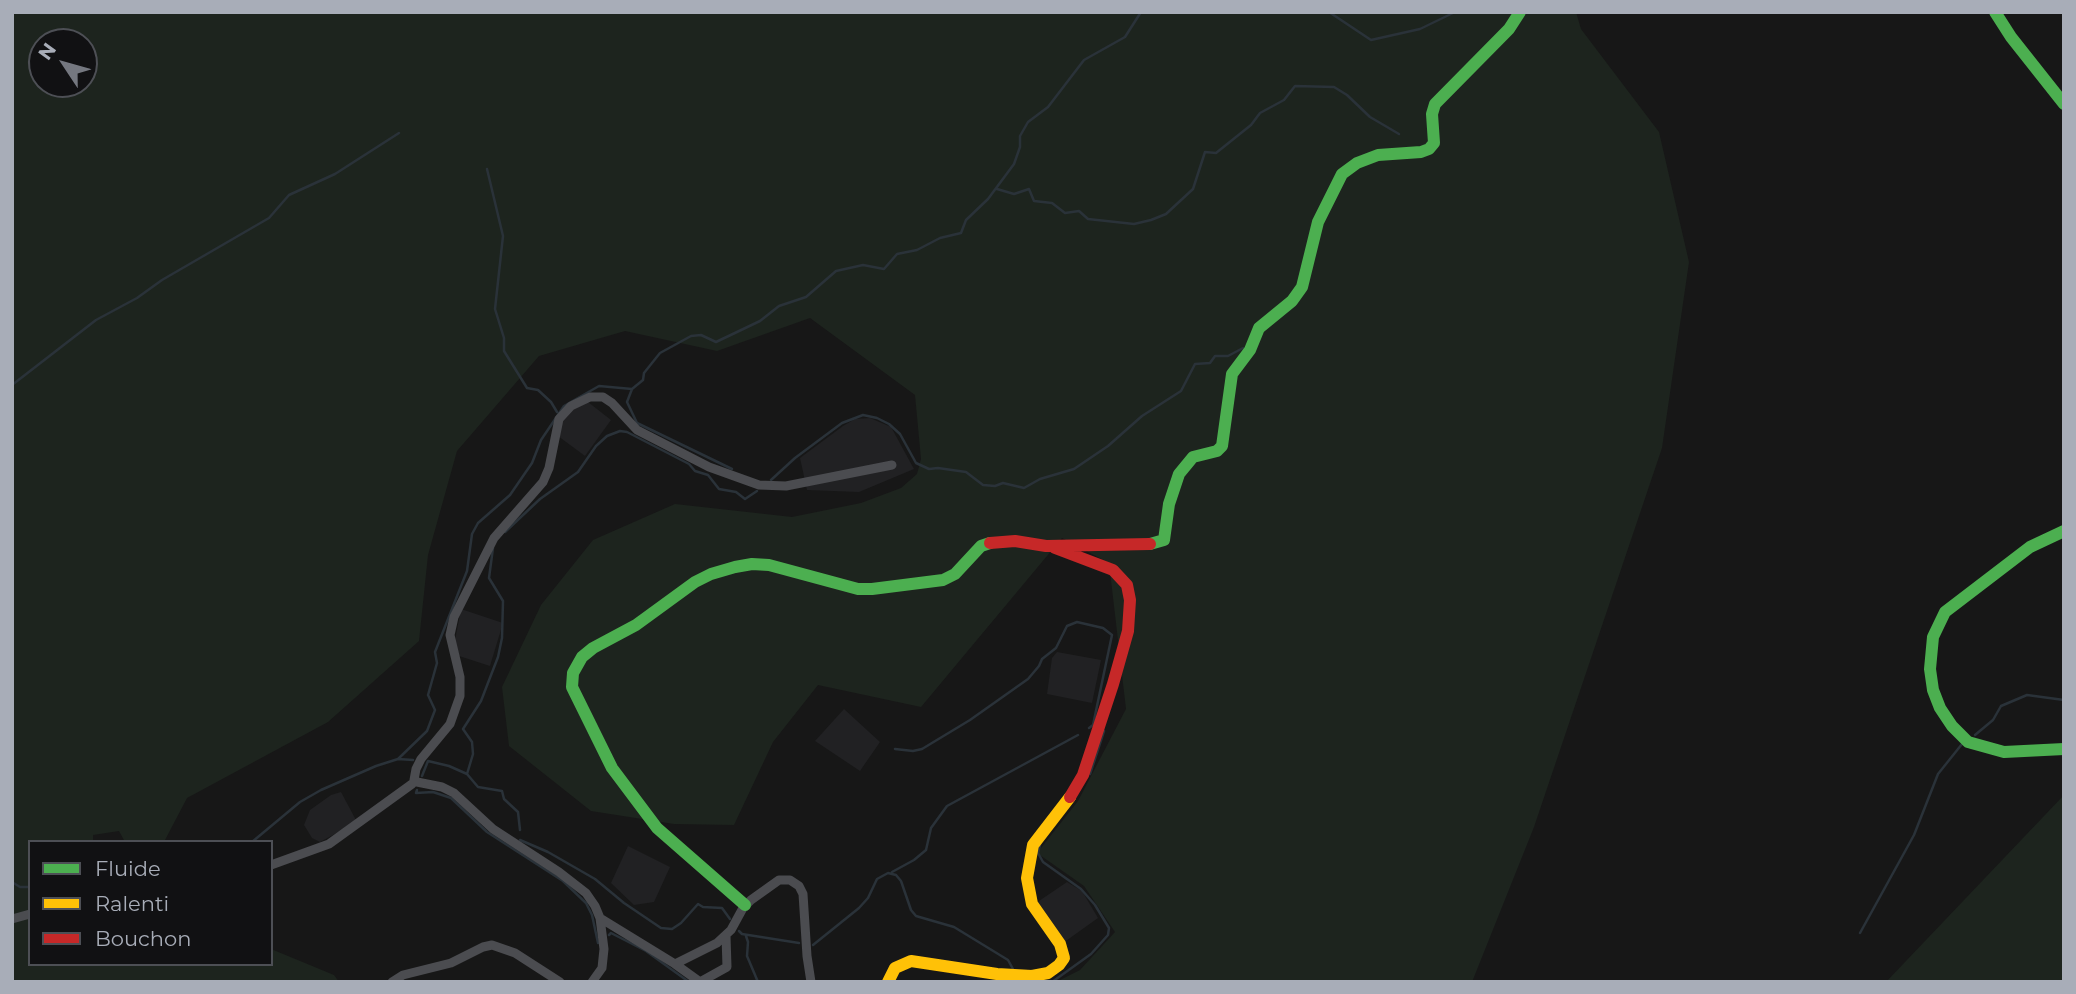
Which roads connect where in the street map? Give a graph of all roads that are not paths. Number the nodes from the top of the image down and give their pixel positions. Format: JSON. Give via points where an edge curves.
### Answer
{"nodes":[{"id":1,"x":1520,"y":12,"type":"edge"},
{"id":2,"x":1995,"y":12,"type":"edge"},
{"id":3,"x":2064,"y":104,"type":"edge"},
{"id":4,"x":892,"y":465,"type":"dead end"},
{"id":5,"x":2064,"y":531,"type":"edge"},
{"id":6,"x":1046,"y":545,"type":"junction"},
{"id":7,"x":2064,"y":749,"type":"edge"},
{"id":8,"x":414,"y":782,"type":"junction"},
{"id":9,"x":273,"y":864,"type":"edge"},
{"id":10,"x":745,"y":905,"type":"junction"},
{"id":11,"x":600,"y":918,"type":"junction"},
{"id":12,"x":726,"y":936,"type":"junction"},
{"id":13,"x":675,"y":964,"type":"junction"},
{"id":14,"x":392,"y":982,"type":"edge"},
{"id":15,"x":560,"y":982,"type":"edge"},
{"id":16,"x":592,"y":982,"type":"edge"},
{"id":17,"x":700,"y":982,"type":"edge"},
{"id":18,"x":811,"y":982,"type":"edge"},
{"id":19,"x":888,"y":982,"type":"edge"}],
"edges":[{"from":1,"to":6,"type":"street","via":[[1509,29],[1434,104],[1434,143],[1429,149],[1364,160],[1338,180],[1318,222],[1302,287],[1262,325],[1250,350],[1234,368],[1222,446],[1194,457],[1179,474],[1164,540],[1156,544]]},
{"from":2,"to":3,"type":"street"},
{"from":4,"to":8,"type":"street","via":[[786,486],[759,485],[709,467],[637,430],[603,397],[590,397],[571,406],[556,425],[546,478],[490,544],[454,617],[450,640],[460,696],[450,724],[418,764]]},
{"from":5,"to":7,"type":"street","via":[[2030,547],[1951,606],[1937,625],[1930,669],[1940,708],[1968,742],[2004,752]]},
{"from":6,"to":10,"type":"street","via":[[994,541],[975,551],[955,574],[943,580],[872,589],[769,565],[736,567],[702,578],[582,657],[572,687],[612,768],[657,828]]},
{"from":6,"to":19,"type":"street","via":[[1108,566],[1124,579],[1130,600],[1128,631],[1114,684],[1083,775],[1033,845],[1028,863],[1032,904],[1060,944],[1063,960],[1048,973],[1032,976],[911,961],[895,968]]},
{"from":8,"to":9,"type":"street","via":[[330,844]]},
{"from":8,"to":11,"type":"street","via":[[442,787],[458,796],[499,834],[579,887]]},
{"from":10,"to":12,"type":"street"},
{"from":10,"to":18,"type":"street","via":[[779,880],[790,880],[801,889]]},
{"from":11,"to":13,"type":"street"},
{"from":11,"to":16,"type":"street","via":[[603,961]]},
{"from":12,"to":13,"type":"street"},
{"from":12,"to":17,"type":"street","via":[[727,967]]},
{"from":13,"to":17,"type":"street"},
{"from":14,"to":15,"type":"street","via":[[492,945],[515,953]]}]}
